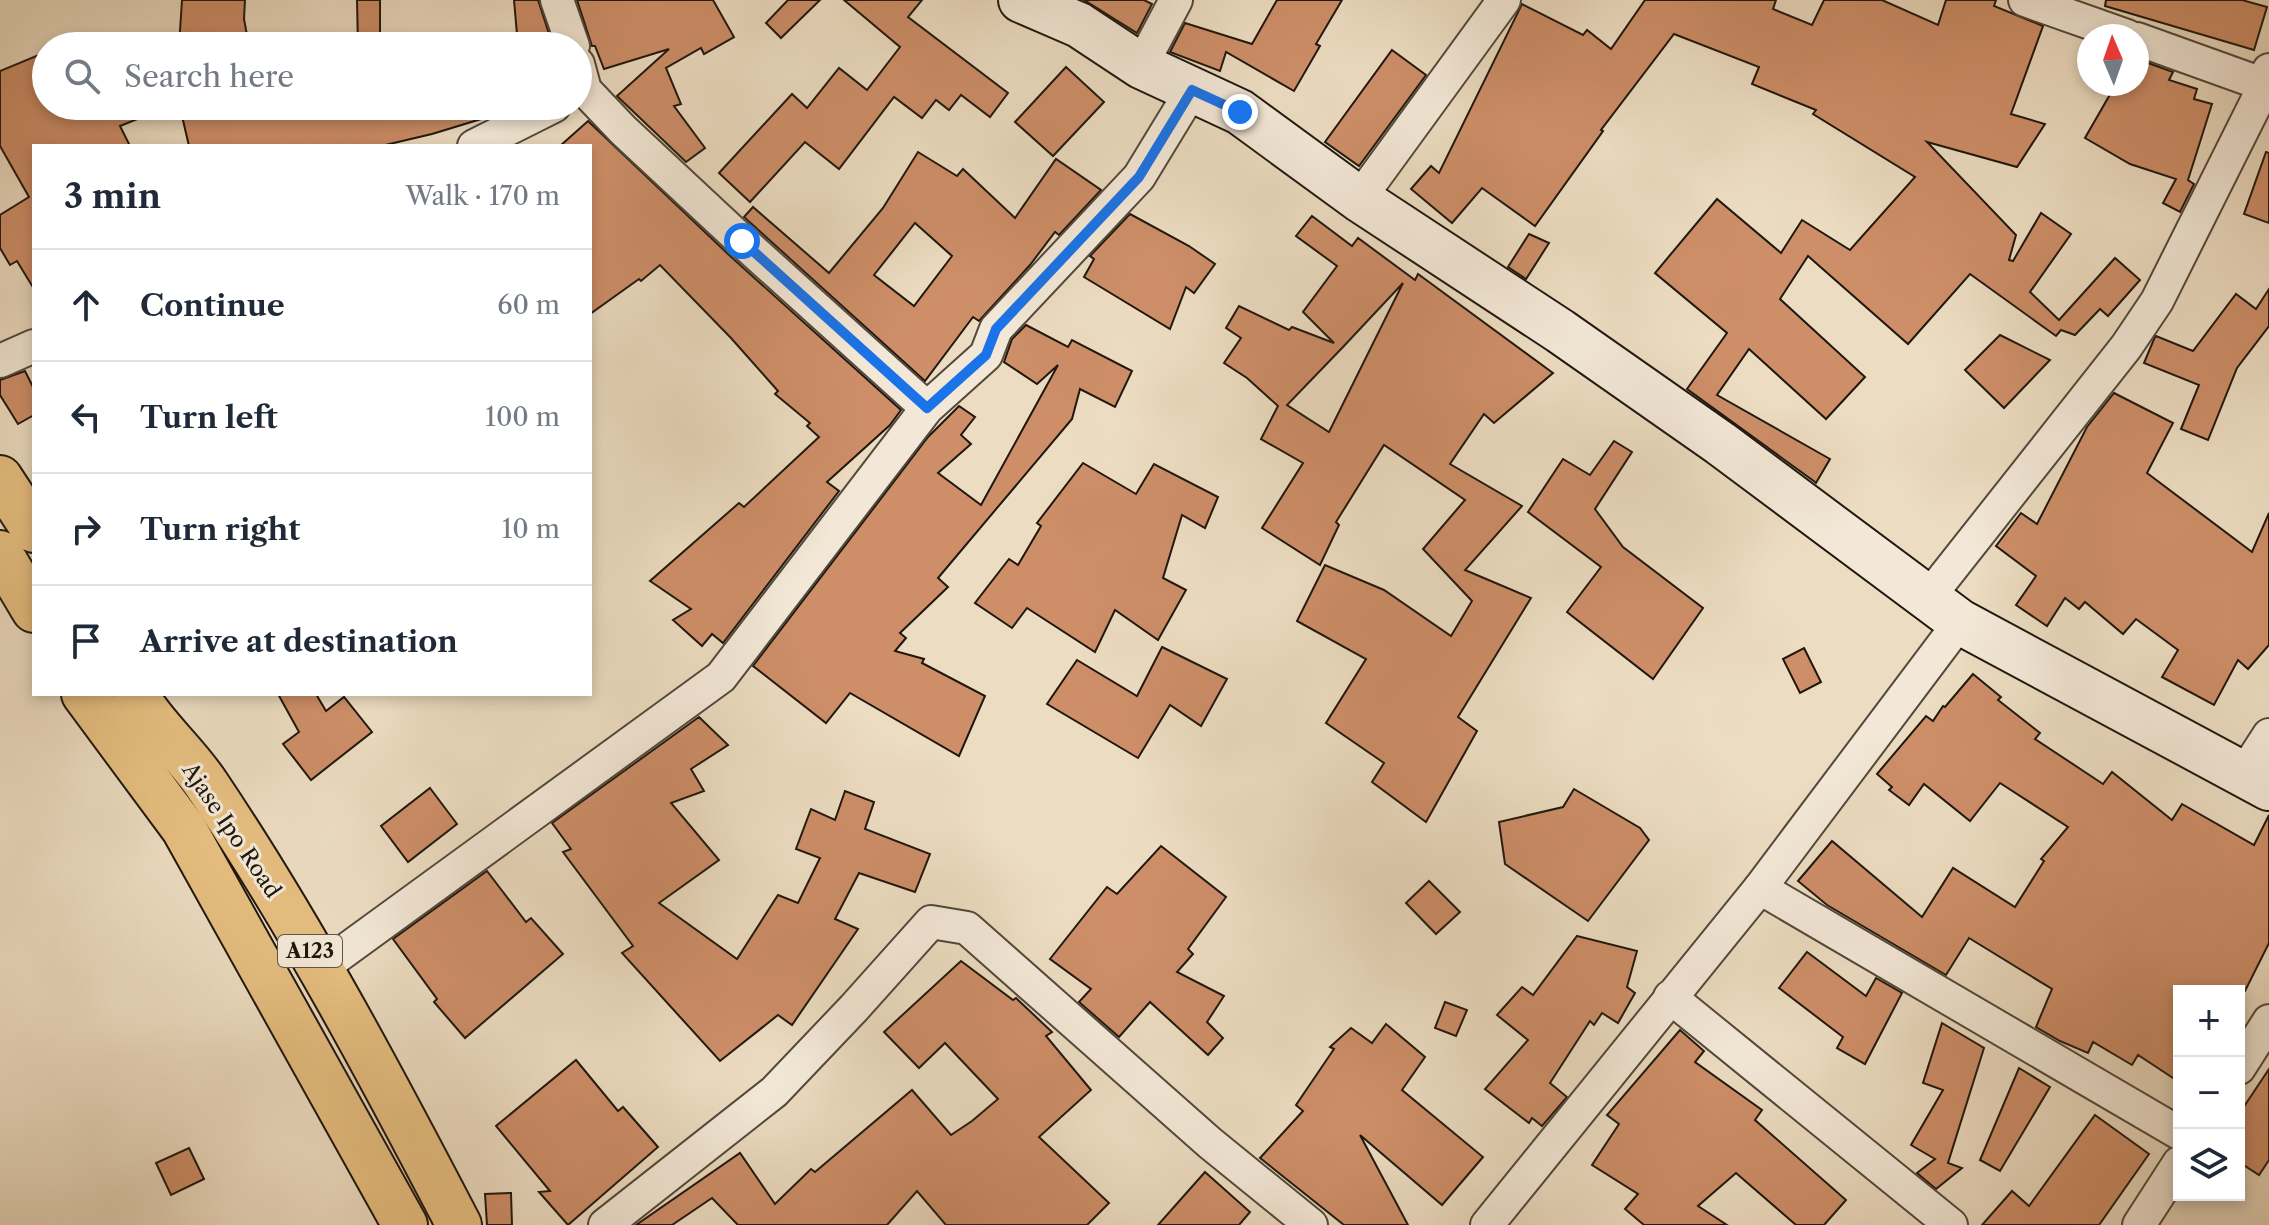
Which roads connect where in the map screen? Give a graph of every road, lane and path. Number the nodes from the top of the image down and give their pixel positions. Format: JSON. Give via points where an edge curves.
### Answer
{"nodes":[{"id":1,"x":557,"y":0,"type":"edge"},
{"id":2,"x":1021,"y":0,"type":"edge"},
{"id":3,"x":1176,"y":0,"type":"edge"},
{"id":4,"x":1504,"y":0,"type":"edge"},
{"id":5,"x":2025,"y":0,"type":"edge"},
{"id":6,"x":2093,"y":24,"type":"edge"},
{"id":7,"x":569,"y":32,"type":"edge"},
{"id":8,"x":2149,"y":43,"type":"edge"},
{"id":9,"x":1141,"y":66,"type":"junction"},
{"id":10,"x":2267,"y":78,"type":"edge"},
{"id":11,"x":1192,"y":90,"type":"junction"},
{"id":12,"x":592,"y":96,"type":"edge"},
{"id":13,"x":526,"y":120,"type":"edge"},
{"id":14,"x":478,"y":144,"type":"edge"},
{"id":15,"x":1359,"y":199,"type":"junction"},
{"id":16,"x":32,"y":347,"type":"edge"},
{"id":17,"x":0,"y":361,"type":"edge"},
{"id":18,"x":927,"y":408,"type":"junction"},
{"id":19,"x":0,"y":478,"type":"edge"},
{"id":20,"x":32,"y":527,"type":"edge"},
{"id":21,"x":0,"y":553,"type":"edge"},
{"id":22,"x":32,"y":607,"type":"edge"},
{"id":23,"x":1944,"y":611,"type":"junction"},
{"id":24,"x":85,"y":696,"type":"edge"},
{"id":25,"x":136,"y":696,"type":"edge"},
{"id":26,"x":2269,"y":735,"type":"edge"},
{"id":27,"x":2256,"y":782,"type":"edge"},
{"id":28,"x":1760,"y":888,"type":"junction"},
{"id":29,"x":320,"y":969,"type":"junction"},
{"id":30,"x":1670,"y":997,"type":"junction"},
{"id":31,"x":2269,"y":1021,"type":"edge"},
{"id":32,"x":2245,"y":1059,"type":"edge"},
{"id":33,"x":2173,"y":1129,"type":"edge"},
{"id":34,"x":2173,"y":1172,"type":"edge"},
{"id":35,"x":436,"y":1182,"type":"junction"},
{"id":36,"x":399,"y":1214,"type":"edge"},
{"id":37,"x":459,"y":1225,"type":"edge"},
{"id":38,"x":605,"y":1225,"type":"edge"},
{"id":39,"x":1311,"y":1225,"type":"edge"},
{"id":40,"x":1487,"y":1225,"type":"edge"},
{"id":41,"x":1951,"y":1225,"type":"edge"},
{"id":42,"x":2139,"y":1225,"type":"edge"}],
"edges":[{"from":1,"to":7,"type":"street"},
{"from":2,"to":9,"type":"street","via":[[1079,25]]},
{"from":3,"to":9,"type":"street"},
{"from":4,"to":15,"type":"street"},
{"from":5,"to":6,"type":"street"},
{"from":8,"to":10,"type":"street"},
{"from":9,"to":11,"type":"street"},
{"from":10,"to":23,"type":"street","via":[[2149,313]]},
{"from":11,"to":15,"type":"street","via":[[1240,112]]},
{"from":11,"to":18,"type":"street","via":[[1139,177],[996,329],[986,355]]},
{"from":12,"to":18,"type":"street","via":[[731,231]]},
{"from":13,"to":14,"type":"street"},
{"from":15,"to":23,"type":"street","via":[[1720,443]]},
{"from":16,"to":17,"type":"street"},
{"from":18,"to":29,"type":"street","via":[[721,677]]},
{"from":19,"to":20,"type":"highway"},
{"from":21,"to":22,"type":"highway"},
{"from":23,"to":27,"type":"street"},
{"from":23,"to":28,"type":"street"},
{"from":24,"to":36,"type":"highway","name":"Ajase Ipo Road","number":"A123","via":[[184,829]]},
{"from":25,"to":29,"type":"highway","name":"Ajase Ipo Road","number":"A123","via":[[149,719],[205,781]]},
{"from":26,"to":27,"type":"street"},
{"from":28,"to":30,"type":"street"},
{"from":28,"to":33,"type":"street"},
{"from":29,"to":35,"type":"highway","name":"Ajase Ipo Road","number":"A123"},
{"from":30,"to":40,"type":"street"},
{"from":30,"to":41,"type":"street"},
{"from":31,"to":32,"type":"street"},
{"from":34,"to":42,"type":"street"},
{"from":35,"to":36,"type":"highway"},
{"from":35,"to":37,"type":"highway","name":"Ajase Ipo Road","number":"A123"},
{"from":38,"to":39,"type":"street","via":[[774,1092],[931,922],[967,928]]}]}
